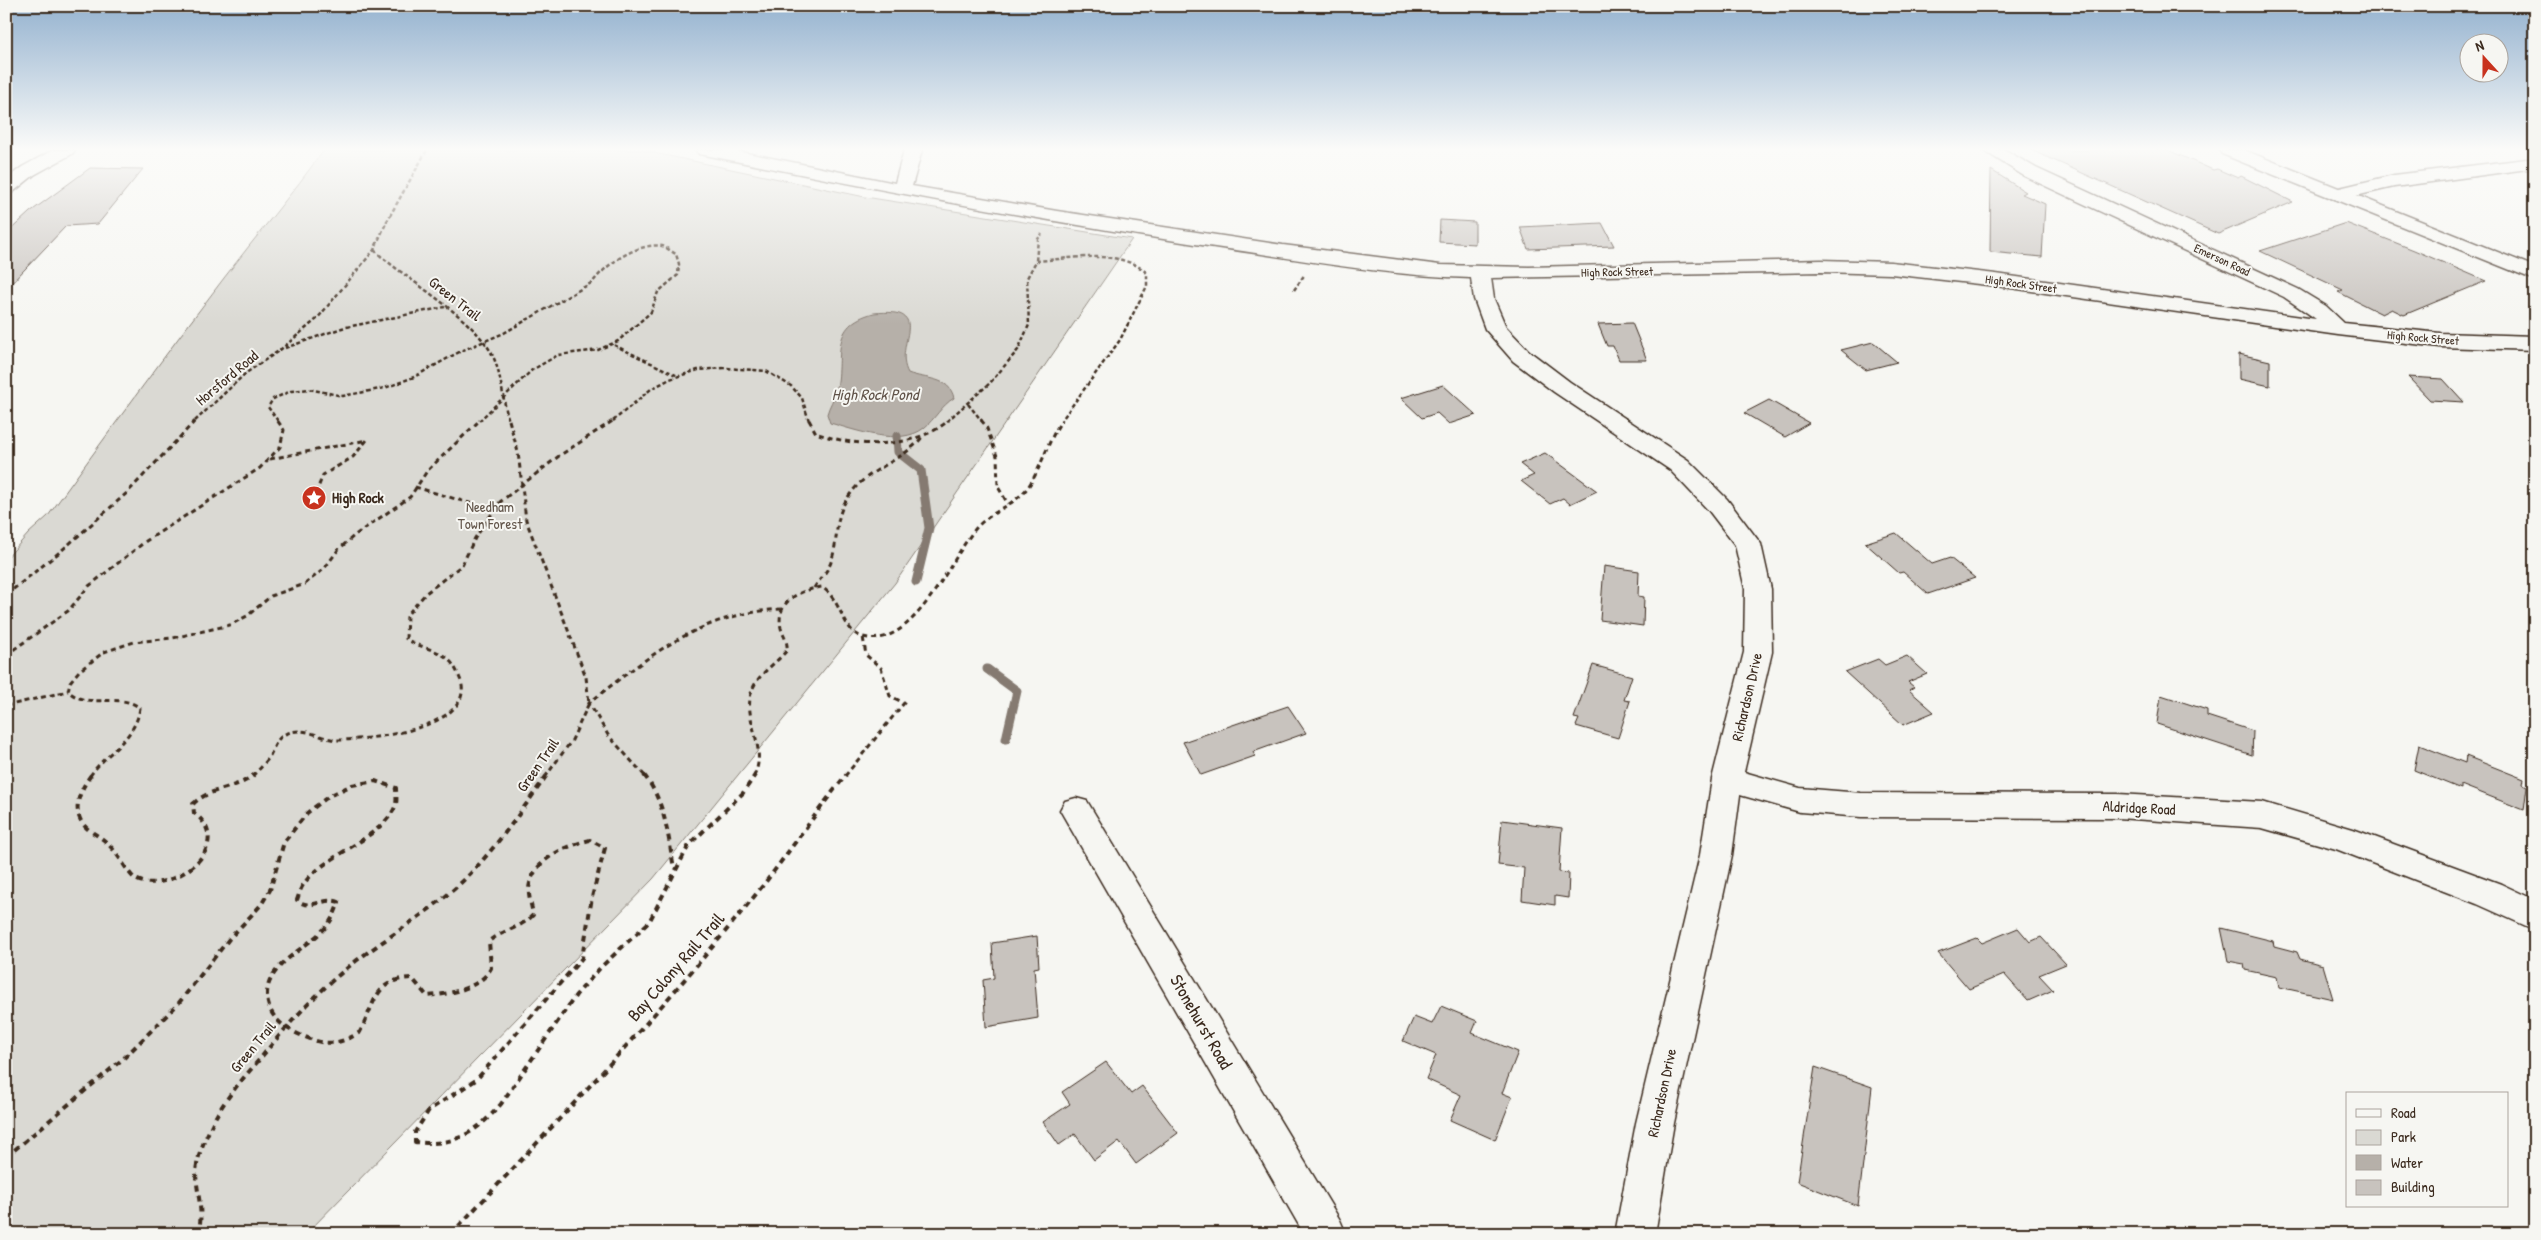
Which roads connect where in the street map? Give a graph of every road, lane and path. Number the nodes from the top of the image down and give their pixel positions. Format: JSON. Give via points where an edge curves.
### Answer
{"nodes":[{"id":1,"x":394,"y":208,"type":"edge"},
{"id":2,"x":1005,"y":208,"type":"edge"},
{"id":3,"x":2107,"y":208,"type":"edge"},
{"id":4,"x":2372,"y":208,"type":"edge"},
{"id":5,"x":1057,"y":217,"type":"junction"},
{"id":6,"x":374,"y":250,"type":"junction"},
{"id":7,"x":1036,"y":261,"type":"junction"},
{"id":8,"x":1480,"y":272,"type":"junction"},
{"id":9,"x":2535,"y":274,"type":"edge"},
{"id":10,"x":445,"y":307,"type":"junction"},
{"id":11,"x":2338,"y":329,"type":"junction"},
{"id":12,"x":485,"y":341,"type":"junction"},
{"id":13,"x":2535,"y":343,"type":"edge"},
{"id":14,"x":614,"y":344,"type":"junction"},
{"id":15,"x":280,"y":350,"type":"junction"},
{"id":16,"x":679,"y":376,"type":"junction"},
{"id":17,"x":502,"y":400,"type":"junction"},
{"id":18,"x":968,"y":404,"type":"junction"},
{"id":19,"x":923,"y":436,"type":"junction"},
{"id":20,"x":269,"y":459,"type":"junction"},
{"id":21,"x":521,"y":485,"type":"junction"},
{"id":22,"x":415,"y":488,"type":"junction"},
{"id":23,"x":314,"y":498,"type":"dead end"},
{"id":24,"x":1008,"y":504,"type":"junction"},
{"id":25,"x":493,"y":510,"type":"junction"},
{"id":26,"x":813,"y":588,"type":"junction"},
{"id":27,"x":6,"y":595,"type":"edge"},
{"id":28,"x":781,"y":609,"type":"junction"},
{"id":29,"x":862,"y":636,"type":"junction"},
{"id":30,"x":6,"y":655,"type":"edge"},
{"id":31,"x":68,"y":691,"type":"junction"},
{"id":32,"x":589,"y":703,"type":"junction"},
{"id":33,"x":6,"y":706,"type":"edge"},
{"id":34,"x":1727,"y":779,"type":"junction"},
{"id":35,"x":1076,"y":810,"type":"dead end"},
{"id":36,"x":674,"y":869,"type":"junction"},
{"id":37,"x":2535,"y":916,"type":"edge"},
{"id":38,"x":287,"y":1026,"type":"junction"},
{"id":39,"x":6,"y":1157,"type":"edge"},
{"id":40,"x":197,"y":1234,"type":"edge"},
{"id":41,"x":451,"y":1234,"type":"edge"},
{"id":42,"x":1326,"y":1234,"type":"edge"},
{"id":43,"x":1635,"y":1234,"type":"edge"}],
"edges":[{"from":1,"to":6,"type":"path","name":"Horsford Road"},
{"from":2,"to":5,"type":"street","name":"High Rock Street"},
{"from":3,"to":11,"type":"street","name":"Emerson Road","via":[[2291,293],[2319,310]]},
{"from":4,"to":9,"type":"street"},
{"from":5,"to":7,"type":"path","via":[[1038,239]]},
{"from":5,"to":8,"type":"street","name":"High Rock Street","via":[[1440,271]]},
{"from":6,"to":10,"type":"path","name":"Green Trail"},
{"from":6,"to":15,"type":"path","name":"Horsford Road","via":[[317,319]]},
{"from":7,"to":18,"type":"path","via":[[1027,278],[1030,326],[1009,363]]},
{"from":7,"to":24,"type":"path","via":[[1117,259],[1139,265],[1150,277],[1116,348],[1051,437],[1029,486]]},
{"from":8,"to":11,"type":"street","name":"High Rock Street","via":[[1822,266],[1891,268]]},
{"from":8,"to":34,"type":"street","name":"Richardson Drive","via":[[1484,299],[1496,329],[1521,356],[1679,465],[1718,505],[1748,544],[1758,589],[1758,652]]},
{"from":10,"to":12,"type":"path","name":"Green Trail"},
{"from":10,"to":15,"type":"path","via":[[335,330]]},
{"from":11,"to":13,"type":"street","name":"High Rock Street","via":[[2440,340]]},
{"from":12,"to":14,"type":"path","via":[[593,282],[602,269],[621,256],[656,246],[672,250],[678,257],[678,275],[658,292],[654,308],[646,317]]},
{"from":12,"to":17,"type":"path","name":"Green Trail","via":[[496,361]]},
{"from":12,"to":20,"type":"path","via":[[414,377],[369,392],[343,396],[309,390],[284,393],[269,404],[269,411],[284,435],[280,447]]},
{"from":14,"to":16,"type":"path"},
{"from":14,"to":17,"type":"path","via":[[590,352],[547,359]]},
{"from":15,"to":27,"type":"path","name":"Horsford Road","via":[[246,373],[179,436],[127,493]]},
{"from":16,"to":19,"type":"path","via":[[698,370],[758,369],[791,386],[804,403],[811,426],[823,436],[854,443],[883,444]]},
{"from":16,"to":21,"type":"path","via":[[651,389],[607,426],[569,449]]},
{"from":17,"to":21,"type":"path","name":"Green Trail","via":[[518,452]]},
{"from":17,"to":22,"type":"path","via":[[427,471]]},
{"from":18,"to":19,"type":"path","via":[[943,425]]},
{"from":18,"to":24,"type":"path","via":[[986,426],[997,456],[996,478]]},
{"from":19,"to":26,"type":"path","via":[[914,448],[876,468],[852,491],[836,524],[831,563]]},
{"from":20,"to":23,"type":"path","via":[[367,440],[353,457],[323,475]]},
{"from":20,"to":30,"type":"path","via":[[253,474],[146,541],[89,586],[68,611]]},
{"from":21,"to":25,"type":"path"},
{"from":21,"to":32,"type":"path","name":"Green Trail","via":[[526,520],[586,677]]},
{"from":22,"to":25,"type":"path"},
{"from":22,"to":31,"type":"path","via":[[404,501],[342,546],[324,569],[305,584],[271,596],[230,625],[181,637],[134,642],[104,652],[79,671],[70,682]]},
{"from":24,"to":29,"type":"path","via":[[978,526],[911,622],[887,635]]},
{"from":25,"to":31,"type":"path","via":[[462,565],[419,600],[405,620],[406,639],[445,656],[456,668],[463,691],[460,703],[437,722],[376,736],[334,740],[306,730],[282,734],[270,756],[250,777],[242,783],[204,795],[193,804],[194,813],[206,824],[206,844],[200,861],[177,876],[146,883],[137,881],[107,842],[86,828],[78,818],[77,806],[85,780],[130,733],[140,708],[118,700],[83,701],[72,697]]},
{"from":26,"to":28,"type":"path","via":[[793,595]]},
{"from":26,"to":29,"type":"path","via":[[827,589],[836,597],[846,624]]},
{"from":28,"to":32,"type":"path","via":[[752,612],[695,629],[652,654]]},
{"from":28,"to":36,"type":"path","via":[[780,626],[787,640],[787,650],[757,680],[748,706],[759,746],[756,774],[745,790],[690,843]]},
{"from":29,"to":41,"type":"path","name":"Bay Colony Rail Trail","via":[[866,655],[881,668],[890,696],[904,703],[706,954],[632,1039]]},
{"from":31,"to":33,"type":"path"},
{"from":32,"to":36,"type":"path","via":[[596,721],[613,743],[649,780],[660,806]]},
{"from":32,"to":38,"type":"path","name":"Green Trail","via":[[564,750],[512,823],[466,878],[427,912],[325,987]]},
{"from":34,"to":37,"type":"street","name":"Aldridge Road","via":[[1800,800],[1861,805],[2118,806],[2262,815],[2342,838],[2490,894]]},
{"from":34,"to":43,"type":"street","name":"Richardson Drive","via":[[1716,855],[1655,1123]]},
{"from":35,"to":42,"type":"street","name":"Stonehurst Road"},
{"from":36,"to":38,"type":"path","via":[[649,922],[586,982],[542,1042],[516,1085],[489,1118],[457,1140],[440,1145],[415,1142],[414,1132],[430,1110],[476,1080],[582,958],[588,940],[592,896],[605,853],[596,842],[590,840],[568,846],[538,869],[529,890],[533,915],[522,926],[499,932],[489,941],[491,968],[482,980],[452,992],[427,996],[412,978],[394,981],[382,989],[371,1003],[360,1032],[340,1042],[317,1041]]},
{"from":38,"to":39,"type":"path","via":[[276,1020],[265,998],[265,985],[276,969],[329,927],[339,902],[329,899],[309,907],[297,900],[297,892],[305,880],[375,831],[391,813],[398,793],[388,782],[364,782],[348,787],[328,797],[303,817],[285,841],[273,883],[261,905],[237,930],[184,998],[91,1087]]},
{"from":38,"to":40,"type":"path","name":"Green Trail","via":[[231,1093],[209,1130],[196,1172],[200,1208]]}]}
